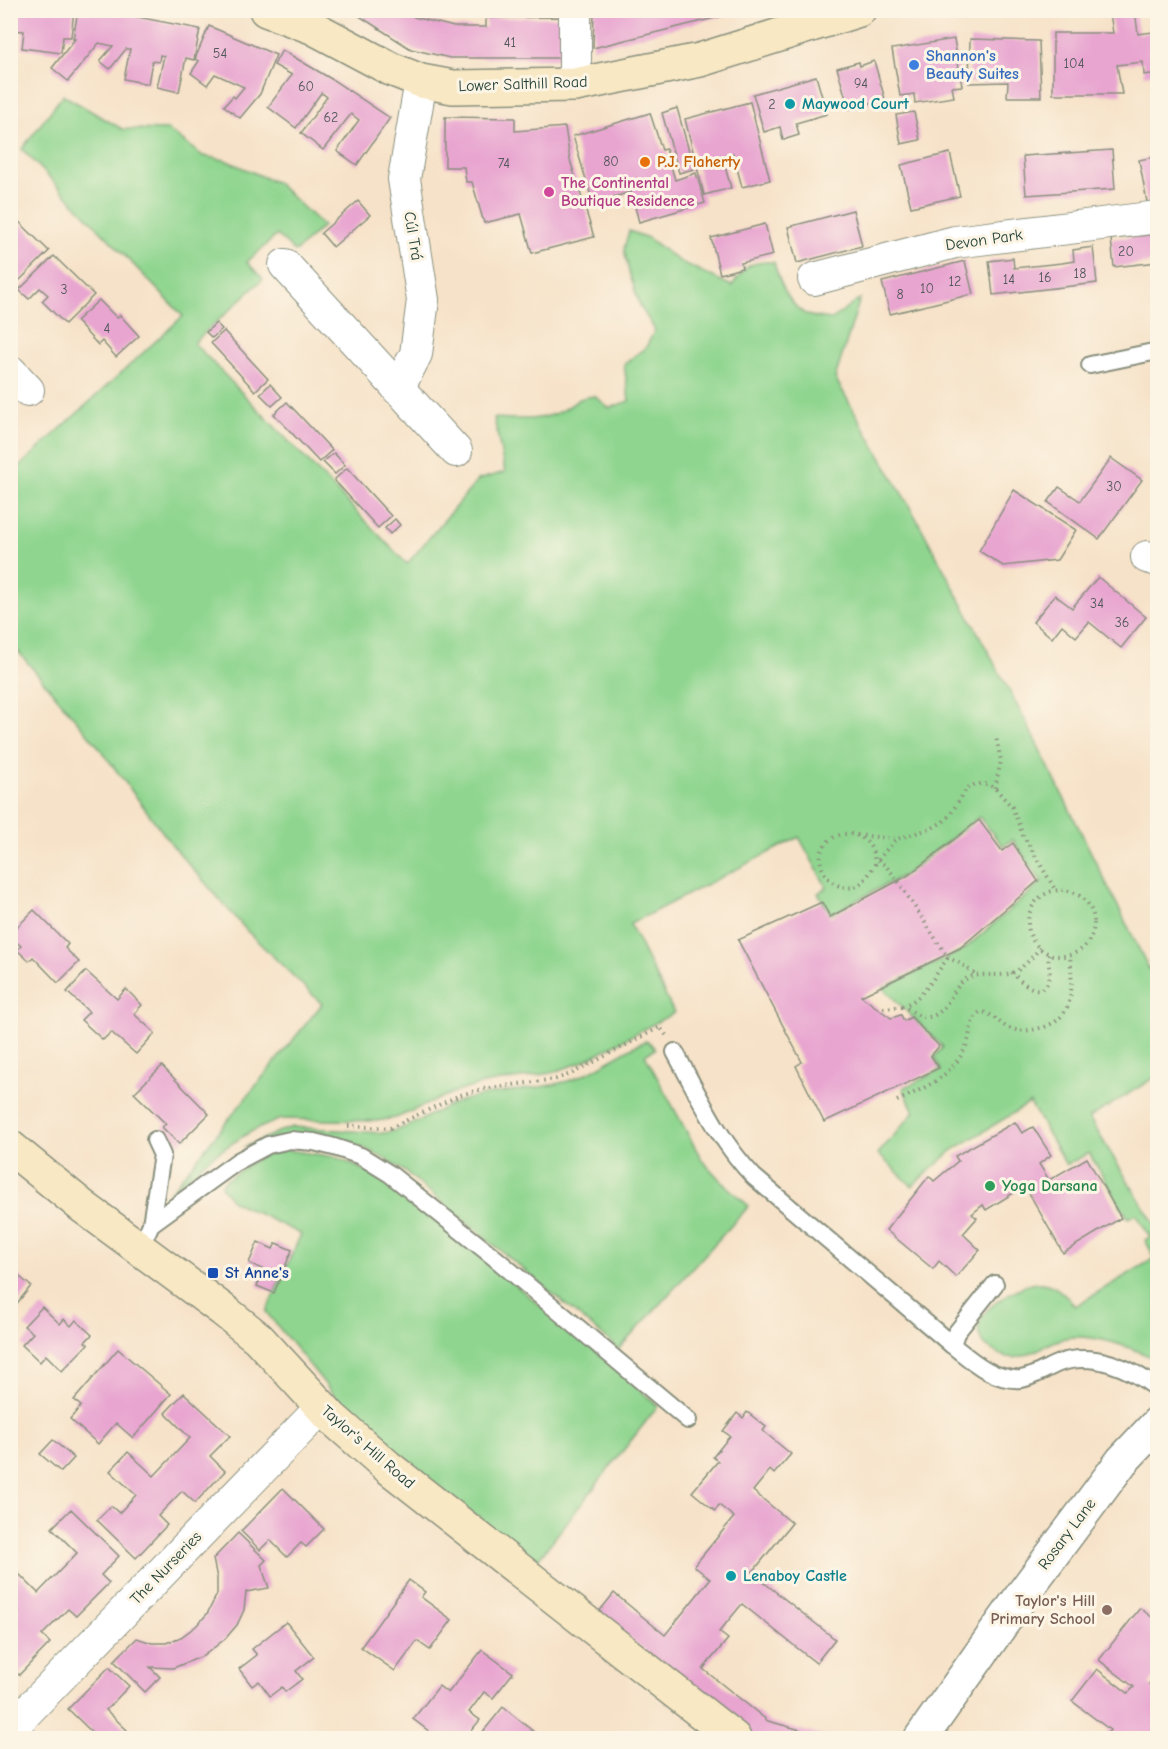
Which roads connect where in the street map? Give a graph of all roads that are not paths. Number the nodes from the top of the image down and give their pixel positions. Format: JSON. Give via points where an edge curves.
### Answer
{"nodes":[{"id":1,"x":266,"y":10,"type":"edge"},
{"id":2,"x":574,"y":10,"type":"edge"},
{"id":3,"x":859,"y":10,"type":"edge"},
{"id":4,"x":421,"y":81,"type":"junction"},
{"id":5,"x":575,"y":86,"type":"junction"},
{"id":6,"x":1158,"y":217,"type":"edge"},
{"id":7,"x":285,"y":265,"type":"dead end"},
{"id":8,"x":814,"y":279,"type":"dead end"},
{"id":9,"x":1158,"y":351,"type":"edge"},
{"id":10,"x":1090,"y":365,"type":"dead end"},
{"id":11,"x":398,"y":389,"type":"junction"},
{"id":12,"x":456,"y":451,"type":"dead end"},
{"id":13,"x":675,"y":1052,"type":"road end"},
{"id":14,"x":155,"y":1140,"type":"dead end"},
{"id":15,"x":11,"y":1147,"type":"edge"},
{"id":16,"x":145,"y":1237,"type":"junction"},
{"id":17,"x":996,"y":1284,"type":"dead end"},
{"id":18,"x":952,"y":1345,"type":"junction"},
{"id":19,"x":1158,"y":1389,"type":"edge"},
{"id":20,"x":321,"y":1407,"type":"junction"},
{"id":21,"x":688,"y":1420,"type":"dead end"},
{"id":22,"x":1158,"y":1423,"type":"edge"},
{"id":23,"x":10,"y":1729,"type":"edge"},
{"id":24,"x":734,"y":1738,"type":"edge"},
{"id":25,"x":921,"y":1738,"type":"edge"}],
"edges":[{"from":1,"to":4,"type":"main road","name":"Lower Salthill Road","via":[[312,27]]},
{"from":2,"to":5,"type":"street"},
{"from":3,"to":5,"type":"main road","name":"Lower Salthill Road","via":[[700,60]]},
{"from":4,"to":5,"type":"main road","name":"Lower Salthill Road","via":[[453,87]]},
{"from":4,"to":11,"type":"street","name":"Cúl Trá","via":[[404,179],[423,300],[416,354]]},
{"from":6,"to":8,"type":"street","name":"Devon Park","via":[[956,242]]},
{"from":7,"to":11,"type":"street"},
{"from":9,"to":10,"type":"lane"},
{"from":11,"to":12,"type":"street"},
{"from":13,"to":18,"type":"lane","via":[[738,1161]]},
{"from":14,"to":16,"type":"lane","via":[[162,1155]]},
{"from":15,"to":16,"type":"main road","name":"Taylor's Hill Road","via":[[82,1206]]},
{"from":16,"to":20,"type":"main road","name":"Taylor's Hill Road","via":[[258,1338]]},
{"from":16,"to":21,"type":"lane","via":[[238,1161],[268,1145],[290,1140],[314,1142],[361,1156],[390,1174],[495,1258]]},
{"from":17,"to":18,"type":"lane","via":[[956,1333]]},
{"from":18,"to":19,"type":"lane","via":[[981,1368],[1002,1377],[1020,1379],[1060,1363],[1083,1359],[1132,1371]]},
{"from":20,"to":23,"type":"street","name":"The Nurseries"},
{"from":20,"to":24,"type":"main road","name":"Taylor's Hill Road","via":[[388,1467]]},
{"from":22,"to":25,"type":"street","name":"Rosary Lane","via":[[1108,1479]]}]}
